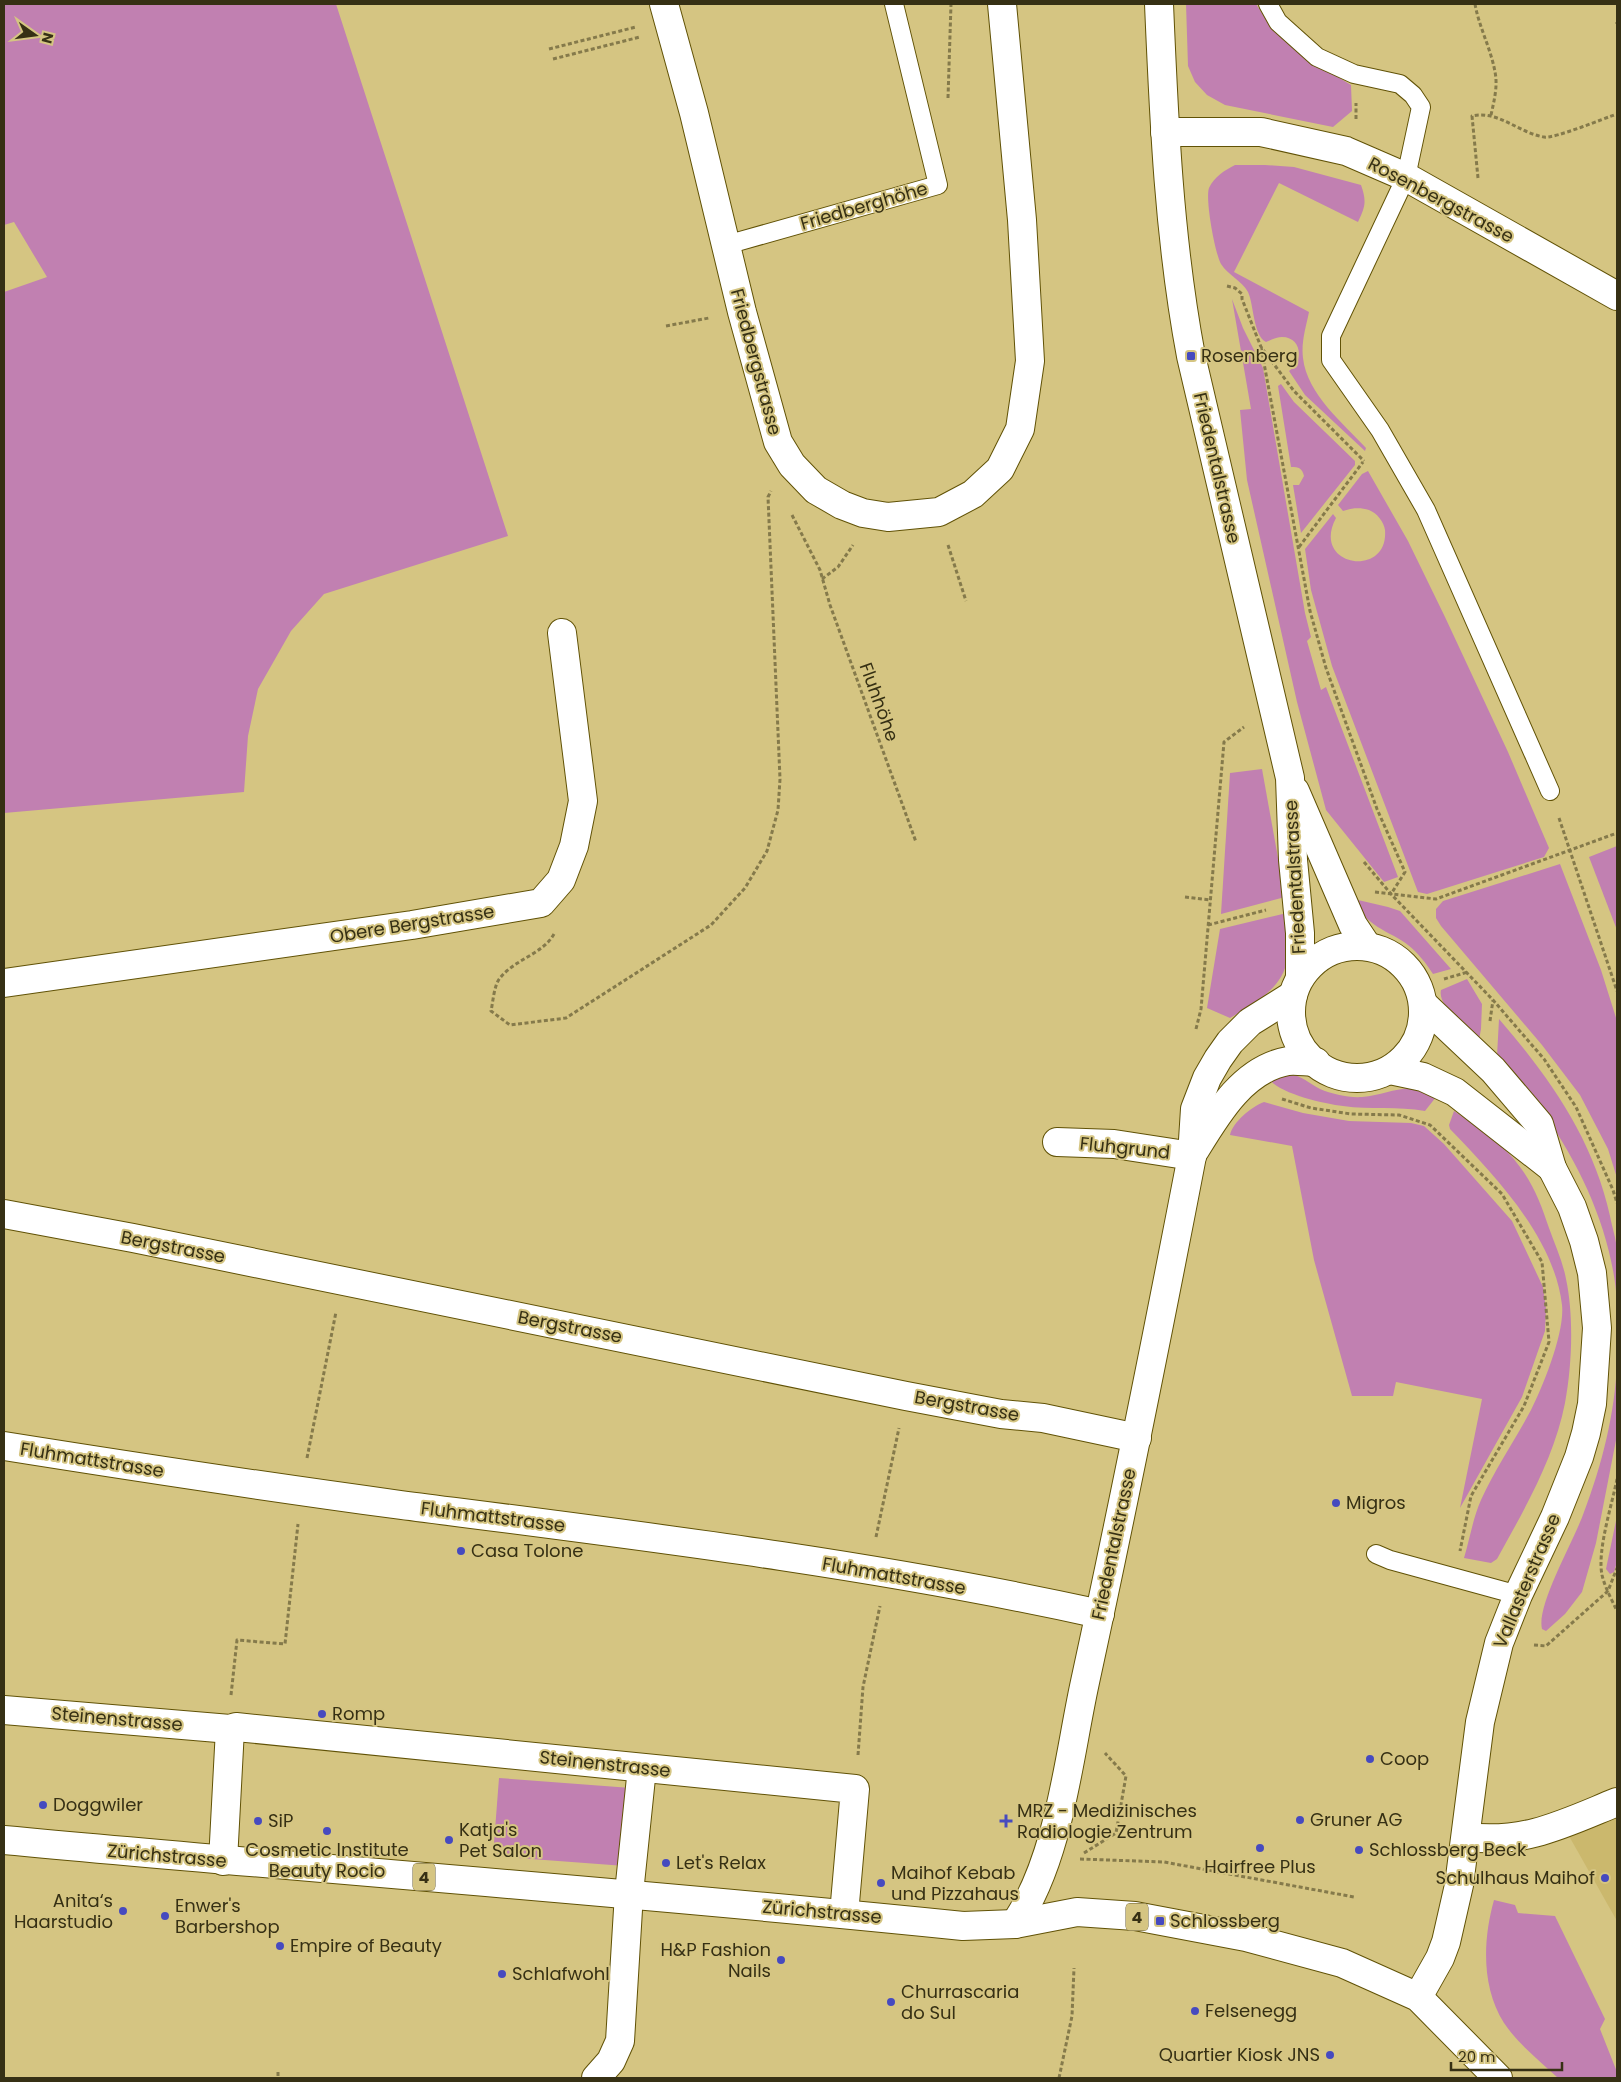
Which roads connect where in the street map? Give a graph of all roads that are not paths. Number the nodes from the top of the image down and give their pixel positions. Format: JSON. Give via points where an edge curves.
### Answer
{"nodes":[{"id":1,"x":664,"y":4,"type":"edge"},
{"id":2,"x":894,"y":4,"type":"edge"},
{"id":3,"x":1002,"y":4,"type":"edge"},
{"id":4,"x":1159,"y":4,"type":"edge"},
{"id":5,"x":1268,"y":4,"type":"edge"},
{"id":6,"x":1165,"y":132,"type":"junction"},
{"id":7,"x":1406,"y":177,"type":"junction"},
{"id":8,"x":726,"y":245,"type":"junction"},
{"id":9,"x":1617,"y":296,"type":"edge"},
{"id":10,"x":562,"y":633,"type":"dead end"},
{"id":11,"x":1290,"y":778,"type":"junction"},
{"id":12,"x":1550,"y":791,"type":"road end"},
{"id":13,"x":1367,"y":946,"type":"junction"},
{"id":14,"x":4,"y":983,"type":"edge"},
{"id":15,"x":1296,"y":986,"type":"junction"},
{"id":16,"x":1423,"y":1004,"type":"junction"},
{"id":17,"x":1316,"y":1062,"type":"junction"},
{"id":18,"x":1390,"y":1070,"type":"junction"},
{"id":19,"x":1057,"y":1142,"type":"dead end"},
{"id":20,"x":1192,"y":1156,"type":"junction"},
{"id":21,"x":1552,"y":1168,"type":"junction"},
{"id":22,"x":4,"y":1214,"type":"edge"},
{"id":23,"x":1137,"y":1438,"type":"junction"},
{"id":24,"x":4,"y":1446,"type":"edge"},
{"id":25,"x":1376,"y":1554,"type":"dead end"},
{"id":26,"x":1518,"y":1595,"type":"junction"},
{"id":27,"x":1100,"y":1614,"type":"junction"},
{"id":28,"x":4,"y":1710,"type":"edge"},
{"id":29,"x":233,"y":1728,"type":"junction"},
{"id":30,"x":642,"y":1768,"type":"junction"},
{"id":31,"x":1617,"y":1802,"type":"edge"},
{"id":32,"x":1466,"y":1837,"type":"junction"},
{"id":33,"x":4,"y":1840,"type":"edge"},
{"id":34,"x":223,"y":1861,"type":"junction"},
{"id":35,"x":630,"y":1894,"type":"junction"},
{"id":36,"x":844,"y":1914,"type":"junction"},
{"id":37,"x":1015,"y":1924,"type":"junction"},
{"id":38,"x":1418,"y":1997,"type":"junction"},
{"id":39,"x":596,"y":2078,"type":"edge"},
{"id":40,"x":1498,"y":2078,"type":"edge"}],
"edges":[{"from":1,"to":8,"type":"street","name":"Friedbergstrasse"},
{"from":2,"to":8,"type":"lane","name":"Friedberghöhe","via":[[938,185]]},
{"from":3,"to":8,"type":"street","name":"Friedbergstrasse","via":[[1022,220],[1030,360],[1020,429],[1000,469],[973,494],[939,512],[888,516],[863,513],[842,505],[810,484],[792,465],[778,442]]},
{"from":4,"to":6,"type":"street","name":"Friedentalstrasse"},
{"from":5,"to":7,"type":"lane","via":[[1278,22],[1317,57],[1354,74],[1400,84],[1413,95],[1421,107]]},
{"from":6,"to":7,"type":"street","name":"Rosenbergstrasse","via":[[1261,132],[1346,151]]},
{"from":6,"to":11,"type":"street","name":"Friedentalstrasse","via":[[1172,233],[1191,356]]},
{"from":7,"to":9,"type":"street","name":"Rosenbergstrasse"},
{"from":7,"to":12,"type":"lane","via":[[1331,336],[1331,360],[1380,430],[1426,510]]},
{"from":10,"to":14,"type":"street","name":"Obere Bergstrasse","via":[[583,800],[574,846],[561,880],[541,902],[412,925]]},
{"from":11,"to":13,"type":"street","name":"Friedentalstrasse","via":[[1353,925]]},
{"from":11,"to":15,"type":"street","name":"Friedentalstrasse","via":[[1300,933]]},
{"from":13,"to":15,"type":"street","via":[[1334,950],[1320,958]]},
{"from":13,"to":16,"type":"street","via":[[1384,951],[1410,972]]},
{"from":15,"to":17,"type":"street","via":[[1291,1013],[1293,1029],[1300,1045]]},
{"from":15,"to":20,"type":"street","name":"Friedentalstrasse","via":[[1250,1022],[1218,1059],[1195,1109]]},
{"from":16,"to":18,"type":"street","via":[[1422,1024],[1410,1051]]},
{"from":16,"to":21,"type":"street","name":"Vallasterstrasse","via":[[1493,1070],[1539,1124]]},
{"from":17,"to":18,"type":"street","via":[[1342,1076],[1359,1077]]},
{"from":17,"to":20,"type":"street","name":"Friedentalstrasse","via":[[1290,1061],[1271,1066],[1253,1077],[1222,1107]]},
{"from":18,"to":21,"type":"street","name":"Vallasterstrasse","via":[[1423,1077],[1455,1092]]},
{"from":19,"to":20,"type":"street","name":"Fluhgrund","via":[[1114,1144]]},
{"from":20,"to":23,"type":"street","name":"Friedentalstrasse"},
{"from":21,"to":26,"type":"street","name":"Vallasterstrasse","via":[[1572,1207],[1592,1273],[1597,1352],[1592,1404],[1579,1457]]},
{"from":22,"to":23,"type":"street","name":"Bergstrasse","via":[[939,1402],[1043,1418]]},
{"from":23,"to":27,"type":"street","name":"Friedentalstrasse"},
{"from":24,"to":27,"type":"street","name":"Fluhmattstrasse","via":[[301,1492],[643,1536],[899,1576]]},
{"from":25,"to":26,"type":"lane"},
{"from":26,"to":32,"type":"street","name":"Vallasterstrasse","via":[[1491,1671],[1478,1736]]},
{"from":27,"to":37,"type":"street","name":"Friedentalstrasse","via":[[1048,1853],[1034,1892]]},
{"from":28,"to":29,"type":"street","name":"Steinenstrasse"},
{"from":29,"to":30,"type":"street","name":"Steinenstrasse"},
{"from":29,"to":34,"type":"street"},
{"from":30,"to":35,"type":"street"},
{"from":30,"to":36,"type":"street","name":"Steinenstrasse","via":[[855,1789]]},
{"from":31,"to":32,"type":"street","via":[[1541,1833],[1487,1840]]},
{"from":32,"to":38,"type":"street","name":"Vallasterstrasse","via":[[1446,1942]]},
{"from":33,"to":34,"type":"street","name":"Zürichstrasse","number":"4"},
{"from":34,"to":35,"type":"street","name":"Zürichstrasse","number":"4"},
{"from":35,"to":36,"type":"street","name":"Zürichstrasse","number":"4"},
{"from":35,"to":39,"type":"street","via":[[620,2042],[611,2061]]},
{"from":36,"to":37,"type":"street","name":"Zürichstrasse","number":"4","via":[[963,1926]]},
{"from":37,"to":38,"type":"street","number":"4","via":[[1077,1912],[1135,1916],[1246,1936],[1342,1962]]},
{"from":38,"to":40,"type":"street","number":"4"}]}
